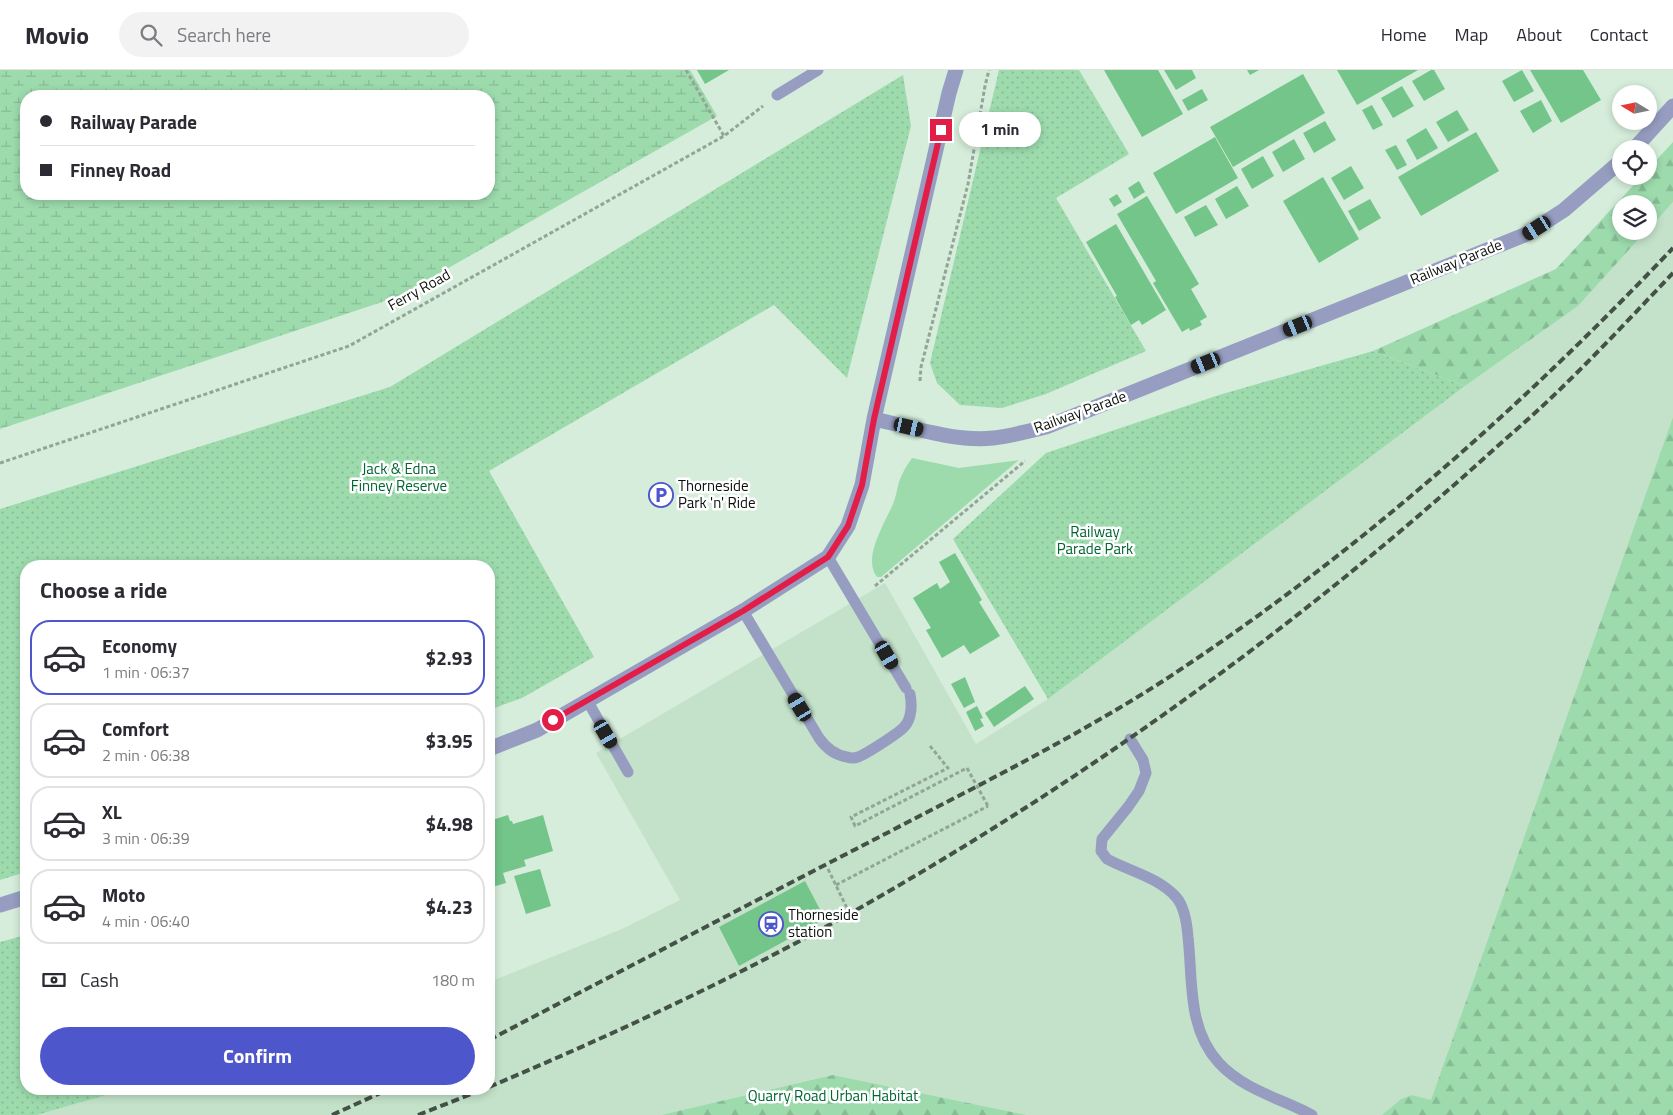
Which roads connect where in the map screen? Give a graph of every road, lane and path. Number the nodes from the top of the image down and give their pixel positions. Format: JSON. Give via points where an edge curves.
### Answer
{"nodes":[{"id":1,"x":686,"y":70,"type":"edge"},
{"id":2,"x":818,"y":70,"type":"edge"},
{"id":3,"x":956,"y":70,"type":"edge"},
{"id":4,"x":989,"y":70,"type":"edge"},
{"id":5,"x":778,"y":95,"type":"joint"},
{"id":6,"x":1673,"y":106,"type":"edge"},
{"id":7,"x":724,"y":136,"type":"junction"},
{"id":8,"x":1642,"y":140,"type":"edge"},
{"id":9,"x":1612,"y":170,"type":"edge"},
{"id":10,"x":920,"y":381,"type":"dead end"},
{"id":11,"x":874,"y":419,"type":"junction"},
{"id":12,"x":1025,"y":461,"type":"dead end"},
{"id":13,"x":0,"y":463,"type":"edge"},
{"id":14,"x":828,"y":557,"type":"junction"},
{"id":15,"x":875,"y":586,"type":"dead end"},
{"id":16,"x":743,"y":611,"type":"junction"},
{"id":17,"x":587,"y":700,"type":"junction"},
{"id":18,"x":1130,"y":739,"type":"dead end"},
{"id":19,"x":930,"y":746,"type":"dead end"},
{"id":20,"x":495,"y":747,"type":"edge"},
{"id":21,"x":628,"y":772,"type":"dead end"},
{"id":22,"x":828,"y":869,"type":"dead end"},
{"id":23,"x":836,"y":885,"type":"junction"},
{"id":24,"x":20,"y":899,"type":"edge"},
{"id":25,"x":0,"y":905,"type":"edge"},
{"id":26,"x":847,"y":908,"type":"dead end"},
{"id":27,"x":1312,"y":1115,"type":"edge"}],
"edges":[{"from":1,"to":7,"type":"path"},
{"from":2,"to":5,"type":"lane"},
{"from":3,"to":11,"type":"street"},
{"from":4,"to":10,"type":"path","via":[[968,184]]},
{"from":5,"to":7,"type":"path","name":"Ferry Road"},
{"from":6,"to":8,"type":"street"},
{"from":7,"to":13,"type":"path","name":"Ferry Road","via":[[349,346]]},
{"from":9,"to":11,"type":"street","name":"Railway Parade","via":[[1564,210],[1527,234],[1046,427],[992,438],[971,438]]},
{"from":11,"to":14,"type":"street","via":[[862,485],[848,526]]},
{"from":12,"to":15,"type":"path"},
{"from":14,"to":16,"type":"street"},
{"from":14,"to":16,"type":"lane","via":[[912,702],[904,727],[858,757],[837,755],[826,748]]},
{"from":16,"to":17,"type":"street"},
{"from":17,"to":20,"type":"street","via":[[536,730]]},
{"from":17,"to":21,"type":"lane"},
{"from":18,"to":27,"type":"lane","via":[[1143,760],[1146,772],[1134,799],[1102,839],[1101,851],[1107,858],[1161,884],[1177,898],[1186,920],[1193,1010],[1205,1044],[1219,1063],[1261,1093]]},
{"from":19,"to":23,"type":"path","bridge":true,"via":[[948,768],[851,817],[855,826],[968,768],[988,806]]},
{"from":22,"to":23,"type":"path"},
{"from":23,"to":26,"type":"path"},
{"from":24,"to":25,"type":"street"}]}
